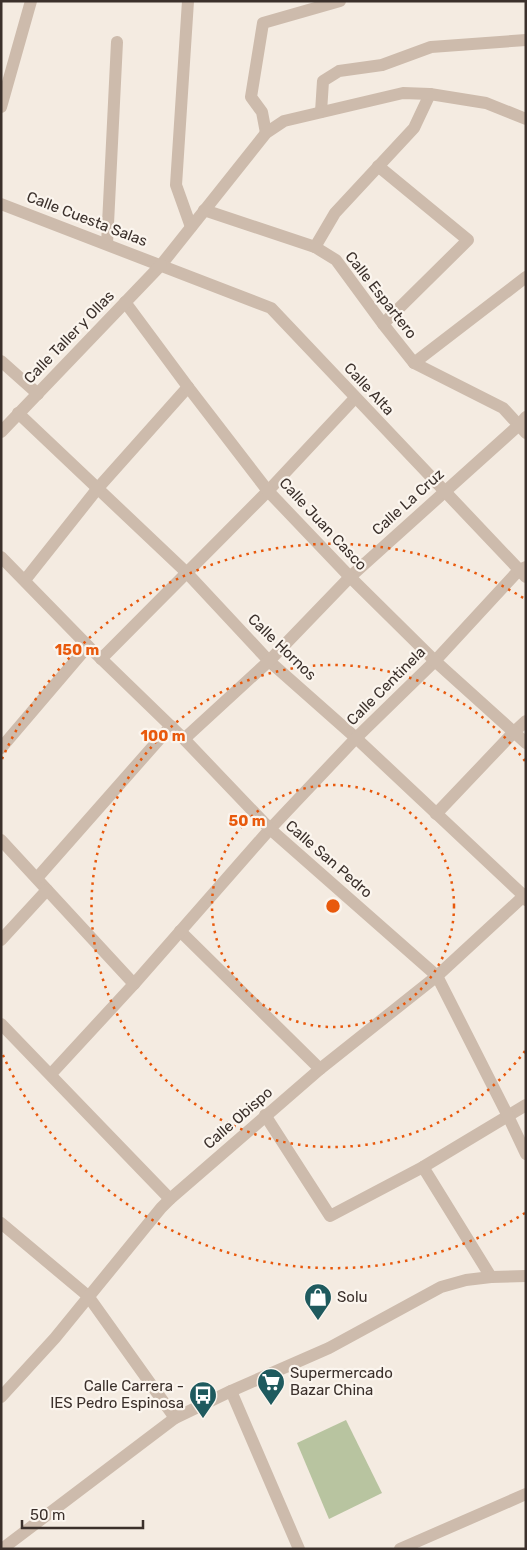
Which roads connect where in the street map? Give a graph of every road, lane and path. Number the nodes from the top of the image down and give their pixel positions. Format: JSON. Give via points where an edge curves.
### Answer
{"nodes":[{"id":1,"x":31,"y":1,"type":"edge"},
{"id":2,"x":188,"y":1,"type":"edge"},
{"id":3,"x":340,"y":1,"type":"edge"},
{"id":4,"x":526,"y":40,"type":"edge"},
{"id":5,"x":117,"y":42,"type":"dead end"},
{"id":6,"x":430,"y":94,"type":"junction"},
{"id":7,"x":1,"y":107,"type":"edge"},
{"id":8,"x":321,"y":112,"type":"junction"},
{"id":9,"x":526,"y":119,"type":"edge"},
{"id":10,"x":266,"y":133,"type":"junction"},
{"id":11,"x":378,"y":166,"type":"junction"},
{"id":12,"x":1,"y":204,"type":"edge"},
{"id":13,"x":204,"y":210,"type":"junction"},
{"id":14,"x":191,"y":227,"type":"junction"},
{"id":15,"x":107,"y":244,"type":"junction"},
{"id":16,"x":316,"y":247,"type":"junction"},
{"id":17,"x":161,"y":265,"type":"junction"},
{"id":18,"x":526,"y":277,"type":"edge"},
{"id":19,"x":126,"y":302,"type":"junction"},
{"id":20,"x":383,"y":324,"type":"junction"},
{"id":21,"x":1,"y":361,"type":"edge"},
{"id":22,"x":414,"y":363,"type":"junction"},
{"id":23,"x":188,"y":387,"type":"junction"},
{"id":24,"x":38,"y":394,"type":"junction"},
{"id":25,"x":355,"y":398,"type":"junction"},
{"id":26,"x":18,"y":413,"type":"junction"},
{"id":27,"x":524,"y":425,"type":"edge"},
{"id":28,"x":1,"y":432,"type":"edge"},
{"id":29,"x":98,"y":488,"type":"junction"},
{"id":30,"x":268,"y":491,"type":"junction"},
{"id":31,"x":444,"y":491,"type":"junction"},
{"id":32,"x":1,"y":557,"type":"edge"},
{"id":33,"x":523,"y":571,"type":"edge"},
{"id":34,"x":187,"y":573,"type":"junction"},
{"id":35,"x":350,"y":577,"type":"junction"},
{"id":36,"x":24,"y":580,"type":"junction"},
{"id":37,"x":88,"y":646,"type":"junction"},
{"id":38,"x":101,"y":658,"type":"junction"},
{"id":39,"x":269,"y":660,"type":"junction"},
{"id":40,"x":435,"y":660,"type":"junction"},
{"id":41,"x":526,"y":722,"type":"edge"},
{"id":42,"x":171,"y":726,"type":"junction"},
{"id":43,"x":514,"y":732,"type":"junction"},
{"id":44,"x":356,"y":738,"type":"junction"},
{"id":45,"x":184,"y":739,"type":"junction"},
{"id":46,"x":526,"y":743,"type":"edge"},
{"id":47,"x":1,"y":748,"type":"edge"},
{"id":48,"x":436,"y":814,"type":"junction"},
{"id":49,"x":270,"y":829,"type":"junction"},
{"id":50,"x":1,"y":840,"type":"edge"},
{"id":51,"x":37,"y":878,"type":"junction"},
{"id":52,"x":47,"y":890,"type":"junction"},
{"id":53,"x":525,"y":897,"type":"edge"},
{"id":54,"x":180,"y":931,"type":"junction"},
{"id":55,"x":1,"y":940,"type":"edge"},
{"id":56,"x":437,"y":976,"type":"junction"},
{"id":57,"x":134,"y":984,"type":"junction"},
{"id":58,"x":1,"y":1024,"type":"edge"},
{"id":59,"x":320,"y":1069,"type":"junction"},
{"id":60,"x":51,"y":1074,"type":"junction"},
{"id":61,"x":526,"y":1105,"type":"edge"},
{"id":62,"x":265,"y":1115,"type":"junction"},
{"id":63,"x":508,"y":1116,"type":"junction"},
{"id":64,"x":526,"y":1154,"type":"edge"},
{"id":65,"x":423,"y":1166,"type":"junction"},
{"id":66,"x":170,"y":1199,"type":"junction"},
{"id":67,"x":1,"y":1223,"type":"edge"},
{"id":68,"x":526,"y":1276,"type":"edge"},
{"id":69,"x":491,"y":1277,"type":"junction"},
{"id":70,"x":88,"y":1296,"type":"junction"},
{"id":71,"x":231,"y":1391,"type":"junction"},
{"id":72,"x":1,"y":1397,"type":"edge"},
{"id":73,"x":175,"y":1418,"type":"junction"},
{"id":74,"x":526,"y":1494,"type":"edge"},
{"id":75,"x":2,"y":1549,"type":"edge"},
{"id":76,"x":299,"y":1549,"type":"edge"},
{"id":77,"x":400,"y":1549,"type":"edge"}],
"edges":[{"from":1,"to":7,"type":"street"},
{"from":2,"to":14,"type":"street","via":[[176,186]]},
{"from":3,"to":10,"type":"street","via":[[263,23],[251,97],[262,112]]},
{"from":4,"to":8,"type":"street","via":[[430,47],[382,65],[339,71],[323,81]]},
{"from":5,"to":15,"type":"street"},
{"from":6,"to":8,"type":"street","via":[[402,93]]},
{"from":6,"to":9,"type":"street","via":[[486,104]]},
{"from":6,"to":11,"type":"street","via":[[414,128]]},
{"from":8,"to":10,"type":"street","via":[[284,122]]},
{"from":10,"to":13,"type":"street","name":"Calle Taller y Ollas"},
{"from":11,"to":16,"type":"street","via":[[335,213]]},
{"from":11,"to":20,"type":"street","via":[[468,240]]},
{"from":12,"to":15,"type":"street","name":"Calle Cuesta Salas"},
{"from":13,"to":14,"type":"street","name":"Calle Taller y Ollas"},
{"from":13,"to":16,"type":"street","name":"Calle Espartero"},
{"from":14,"to":17,"type":"street","name":"Calle Taller y Ollas"},
{"from":15,"to":17,"type":"street","name":"Calle Cuesta Salas"},
{"from":16,"to":20,"type":"street","name":"Calle Espartero","via":[[336,260]]},
{"from":17,"to":19,"type":"street","name":"Calle Taller y Ollas"},
{"from":17,"to":25,"type":"street","name":"Calle Alta","via":[[271,308]]},
{"from":18,"to":22,"type":"street"},
{"from":19,"to":23,"type":"street","name":"Calle Juan Casco"},
{"from":19,"to":24,"type":"street","name":"Calle Taller y Ollas"},
{"from":20,"to":22,"type":"street","name":"Calle Espartero"},
{"from":21,"to":24,"type":"street"},
{"from":22,"to":27,"type":"street","name":"Calle Espartero","via":[[503,408]]},
{"from":23,"to":29,"type":"street"},
{"from":23,"to":30,"type":"street","name":"Calle Juan Casco"},
{"from":24,"to":26,"type":"street","name":"Calle Taller y Ollas"},
{"from":25,"to":30,"type":"street"},
{"from":25,"to":31,"type":"street","name":"Calle Alta"},
{"from":26,"to":28,"type":"street","name":"Calle Taller y Ollas"},
{"from":26,"to":29,"type":"street","name":"Calle Hornos"},
{"from":27,"to":31,"type":"street","name":"Calle La Cruz"},
{"from":29,"to":34,"type":"street","name":"Calle Hornos"},
{"from":29,"to":36,"type":"street"},
{"from":30,"to":34,"type":"street"},
{"from":30,"to":35,"type":"street","name":"Calle Juan Casco"},
{"from":31,"to":33,"type":"street","name":"Calle Alta"},
{"from":31,"to":35,"type":"street","name":"Calle La Cruz"},
{"from":32,"to":36,"type":"street","name":"Calle San Pedro"},
{"from":33,"to":40,"type":"street","name":"Calle Centinela"},
{"from":34,"to":38,"type":"street"},
{"from":34,"to":39,"type":"street","name":"Calle Hornos"},
{"from":35,"to":39,"type":"street","name":"Calle La Cruz"},
{"from":35,"to":40,"type":"street","name":"Calle Juan Casco"},
{"from":36,"to":37,"type":"street","name":"Calle San Pedro"},
{"from":37,"to":38,"type":"street","name":"Calle San Pedro"},
{"from":37,"to":47,"type":"street"},
{"from":38,"to":42,"type":"street","name":"Calle San Pedro"},
{"from":39,"to":44,"type":"street","name":"Calle Hornos"},
{"from":39,"to":45,"type":"street","name":"Calle La Cruz"},
{"from":40,"to":43,"type":"street","name":"Calle Juan Casco"},
{"from":40,"to":44,"type":"street","name":"Calle Centinela"},
{"from":41,"to":43,"type":"street"},
{"from":42,"to":45,"type":"street","name":"Calle San Pedro"},
{"from":42,"to":51,"type":"street"},
{"from":43,"to":46,"type":"street","name":"Calle Juan Casco"},
{"from":43,"to":48,"type":"street"},
{"from":44,"to":48,"type":"street","name":"Calle Hornos"},
{"from":44,"to":49,"type":"street","name":"Calle Centinela"},
{"from":45,"to":49,"type":"street","name":"Calle San Pedro"},
{"from":48,"to":53,"type":"street","name":"Calle Hornos"},
{"from":49,"to":54,"type":"street","name":"Calle Centinela"},
{"from":49,"to":56,"type":"street","name":"Calle San Pedro"},
{"from":50,"to":51,"type":"street"},
{"from":51,"to":52,"type":"street"},
{"from":52,"to":55,"type":"street"},
{"from":52,"to":57,"type":"street"},
{"from":53,"to":56,"type":"street","name":"Calle Obispo"},
{"from":54,"to":57,"type":"street","name":"Calle Centinela"},
{"from":54,"to":59,"type":"street"},
{"from":56,"to":59,"type":"street","name":"Calle Obispo"},
{"from":56,"to":63,"type":"street","name":"Calle San Pedro"},
{"from":57,"to":60,"type":"street","name":"Calle Centinela"},
{"from":58,"to":60,"type":"street"},
{"from":59,"to":62,"type":"street","name":"Calle Obispo"},
{"from":60,"to":66,"type":"street"},
{"from":61,"to":63,"type":"street"},
{"from":62,"to":65,"type":"street","via":[[330,1216]]},
{"from":62,"to":66,"type":"street","name":"Calle Obispo"},
{"from":63,"to":64,"type":"street","name":"Calle San Pedro"},
{"from":63,"to":65,"type":"street"},
{"from":65,"to":69,"type":"street"},
{"from":66,"to":70,"type":"street","name":"Calle Obispo"},
{"from":67,"to":70,"type":"street"},
{"from":68,"to":69,"type":"street"},
{"from":69,"to":71,"type":"street","via":[[441,1286],[329,1348]]},
{"from":70,"to":72,"type":"street","name":"Calle Obispo"},
{"from":70,"to":73,"type":"street"},
{"from":71,"to":73,"type":"street"},
{"from":71,"to":76,"type":"street"},
{"from":73,"to":75,"type":"street"},
{"from":74,"to":77,"type":"street"}]}
